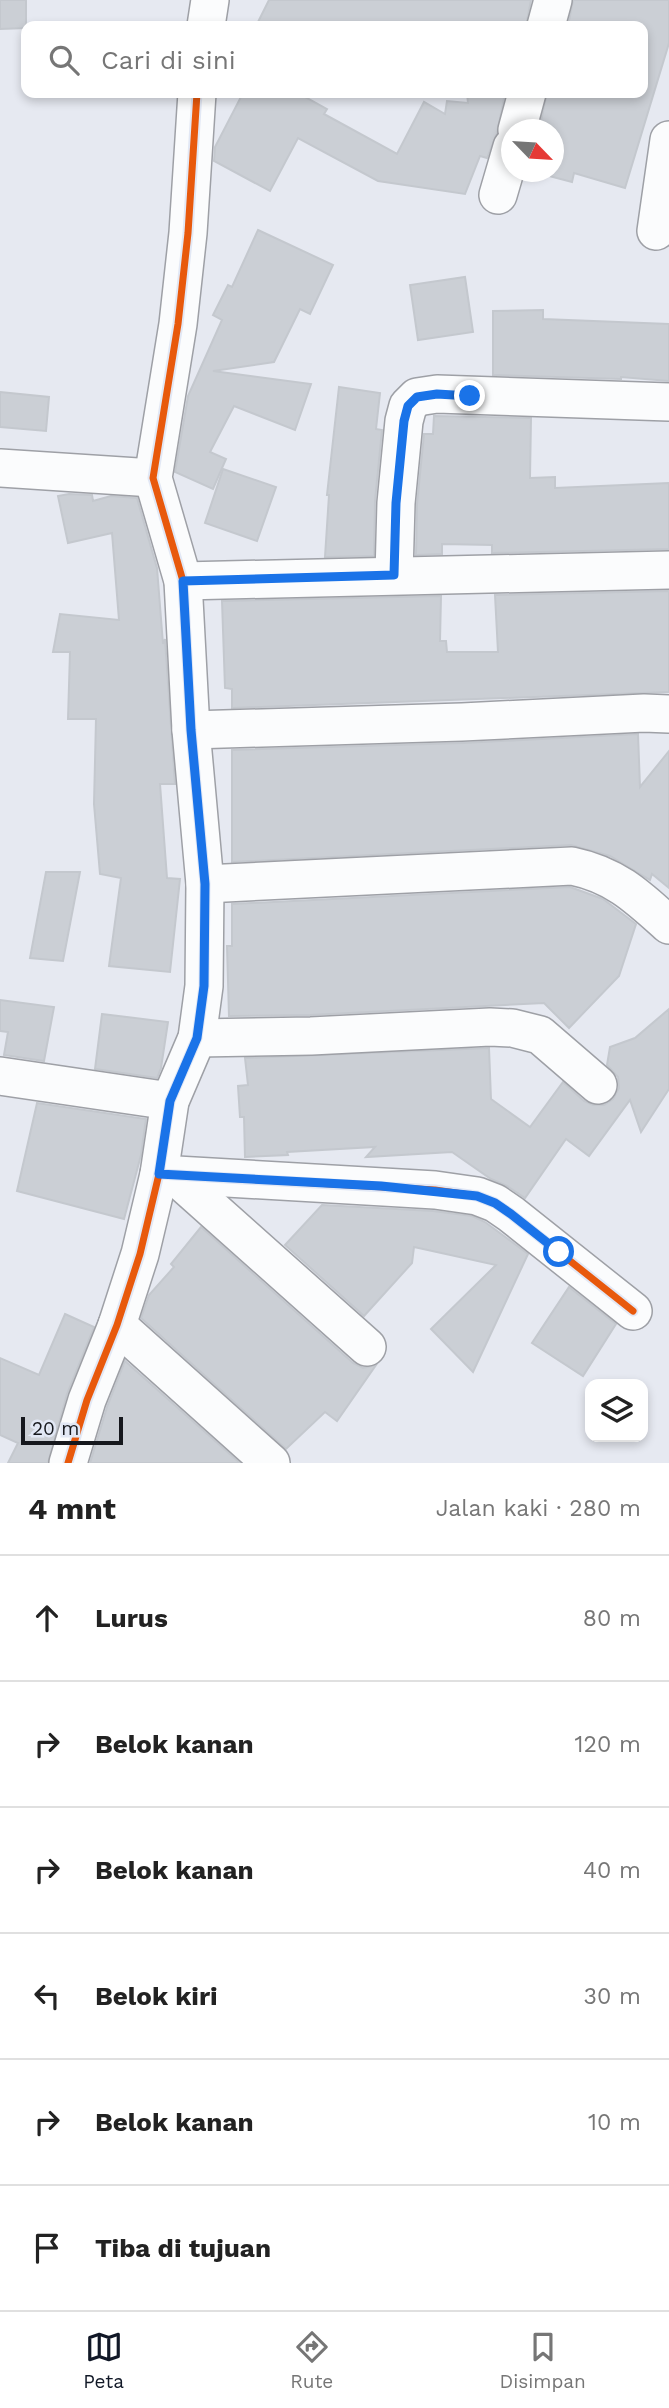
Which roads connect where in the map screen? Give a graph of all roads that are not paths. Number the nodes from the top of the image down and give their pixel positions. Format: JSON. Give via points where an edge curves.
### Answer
{"nodes":[{"id":1,"x":210,"y":0,"type":"edge"},
{"id":2,"x":553,"y":0,"type":"edge"},
{"id":3,"x":207,"y":21,"type":"edge"},
{"id":4,"x":547,"y":21,"type":"edge"},
{"id":5,"x":197,"y":98,"type":"edge"},
{"id":6,"x":526,"y":98,"type":"edge"},
{"id":7,"x":520,"y":119,"type":"edge"},
{"id":8,"x":669,"y":141,"type":"edge"},
{"id":9,"x":502,"y":182,"type":"edge"},
{"id":10,"x":498,"y":194,"type":"dead end"},
{"id":11,"x":656,"y":231,"type":"dead end"},
{"id":12,"x":669,"y":402,"type":"edge"},
{"id":13,"x":0,"y":468,"type":"edge"},
{"id":14,"x":153,"y":478,"type":"junction"},
{"id":15,"x":669,"y":570,"type":"edge"},
{"id":16,"x":394,"y":575,"type":"junction"},
{"id":17,"x":183,"y":581,"type":"junction"},
{"id":18,"x":669,"y":714,"type":"edge"},
{"id":19,"x":191,"y":730,"type":"junction"},
{"id":20,"x":205,"y":884,"type":"junction"},
{"id":21,"x":669,"y":925,"type":"edge"},
{"id":22,"x":197,"y":1038,"type":"junction"},
{"id":23,"x":0,"y":1076,"type":"edge"},
{"id":24,"x":598,"y":1085,"type":"dead end"},
{"id":25,"x":170,"y":1101,"type":"junction"},
{"id":26,"x":166,"y":1174,"type":"junction"},
{"id":27,"x":633,"y":1311,"type":"dead end"},
{"id":28,"x":117,"y":1325,"type":"junction"},
{"id":29,"x":367,"y":1347,"type":"dead end"},
{"id":30,"x":68,"y":1463,"type":"edge"},
{"id":31,"x":271,"y":1463,"type":"edge"}],
"edges":[{"from":1,"to":3,"type":"street"},
{"from":2,"to":4,"type":"street"},
{"from":5,"to":14,"type":"street","via":[[178,324]]},
{"from":6,"to":7,"type":"street"},
{"from":8,"to":11,"type":"street"},
{"from":9,"to":10,"type":"street"},
{"from":12,"to":16,"type":"street","via":[[417,397],[408,406],[404,421]]},
{"from":13,"to":14,"type":"street"},
{"from":14,"to":17,"type":"street"},
{"from":15,"to":16,"type":"street"},
{"from":16,"to":17,"type":"street"},
{"from":17,"to":19,"type":"street"},
{"from":18,"to":19,"type":"street"},
{"from":19,"to":20,"type":"street"},
{"from":20,"to":21,"type":"street","via":[[572,866],[617,881]]},
{"from":20,"to":22,"type":"street","via":[[204,986]]},
{"from":22,"to":24,"type":"street","via":[[512,1028],[540,1035]]},
{"from":22,"to":25,"type":"street"},
{"from":23,"to":25,"type":"street"},
{"from":25,"to":26,"type":"street"},
{"from":26,"to":27,"type":"street","via":[[477,1196],[511,1214]]},
{"from":26,"to":28,"type":"street"},
{"from":26,"to":29,"type":"street"},
{"from":28,"to":30,"type":"street"},
{"from":28,"to":31,"type":"street"}]}
